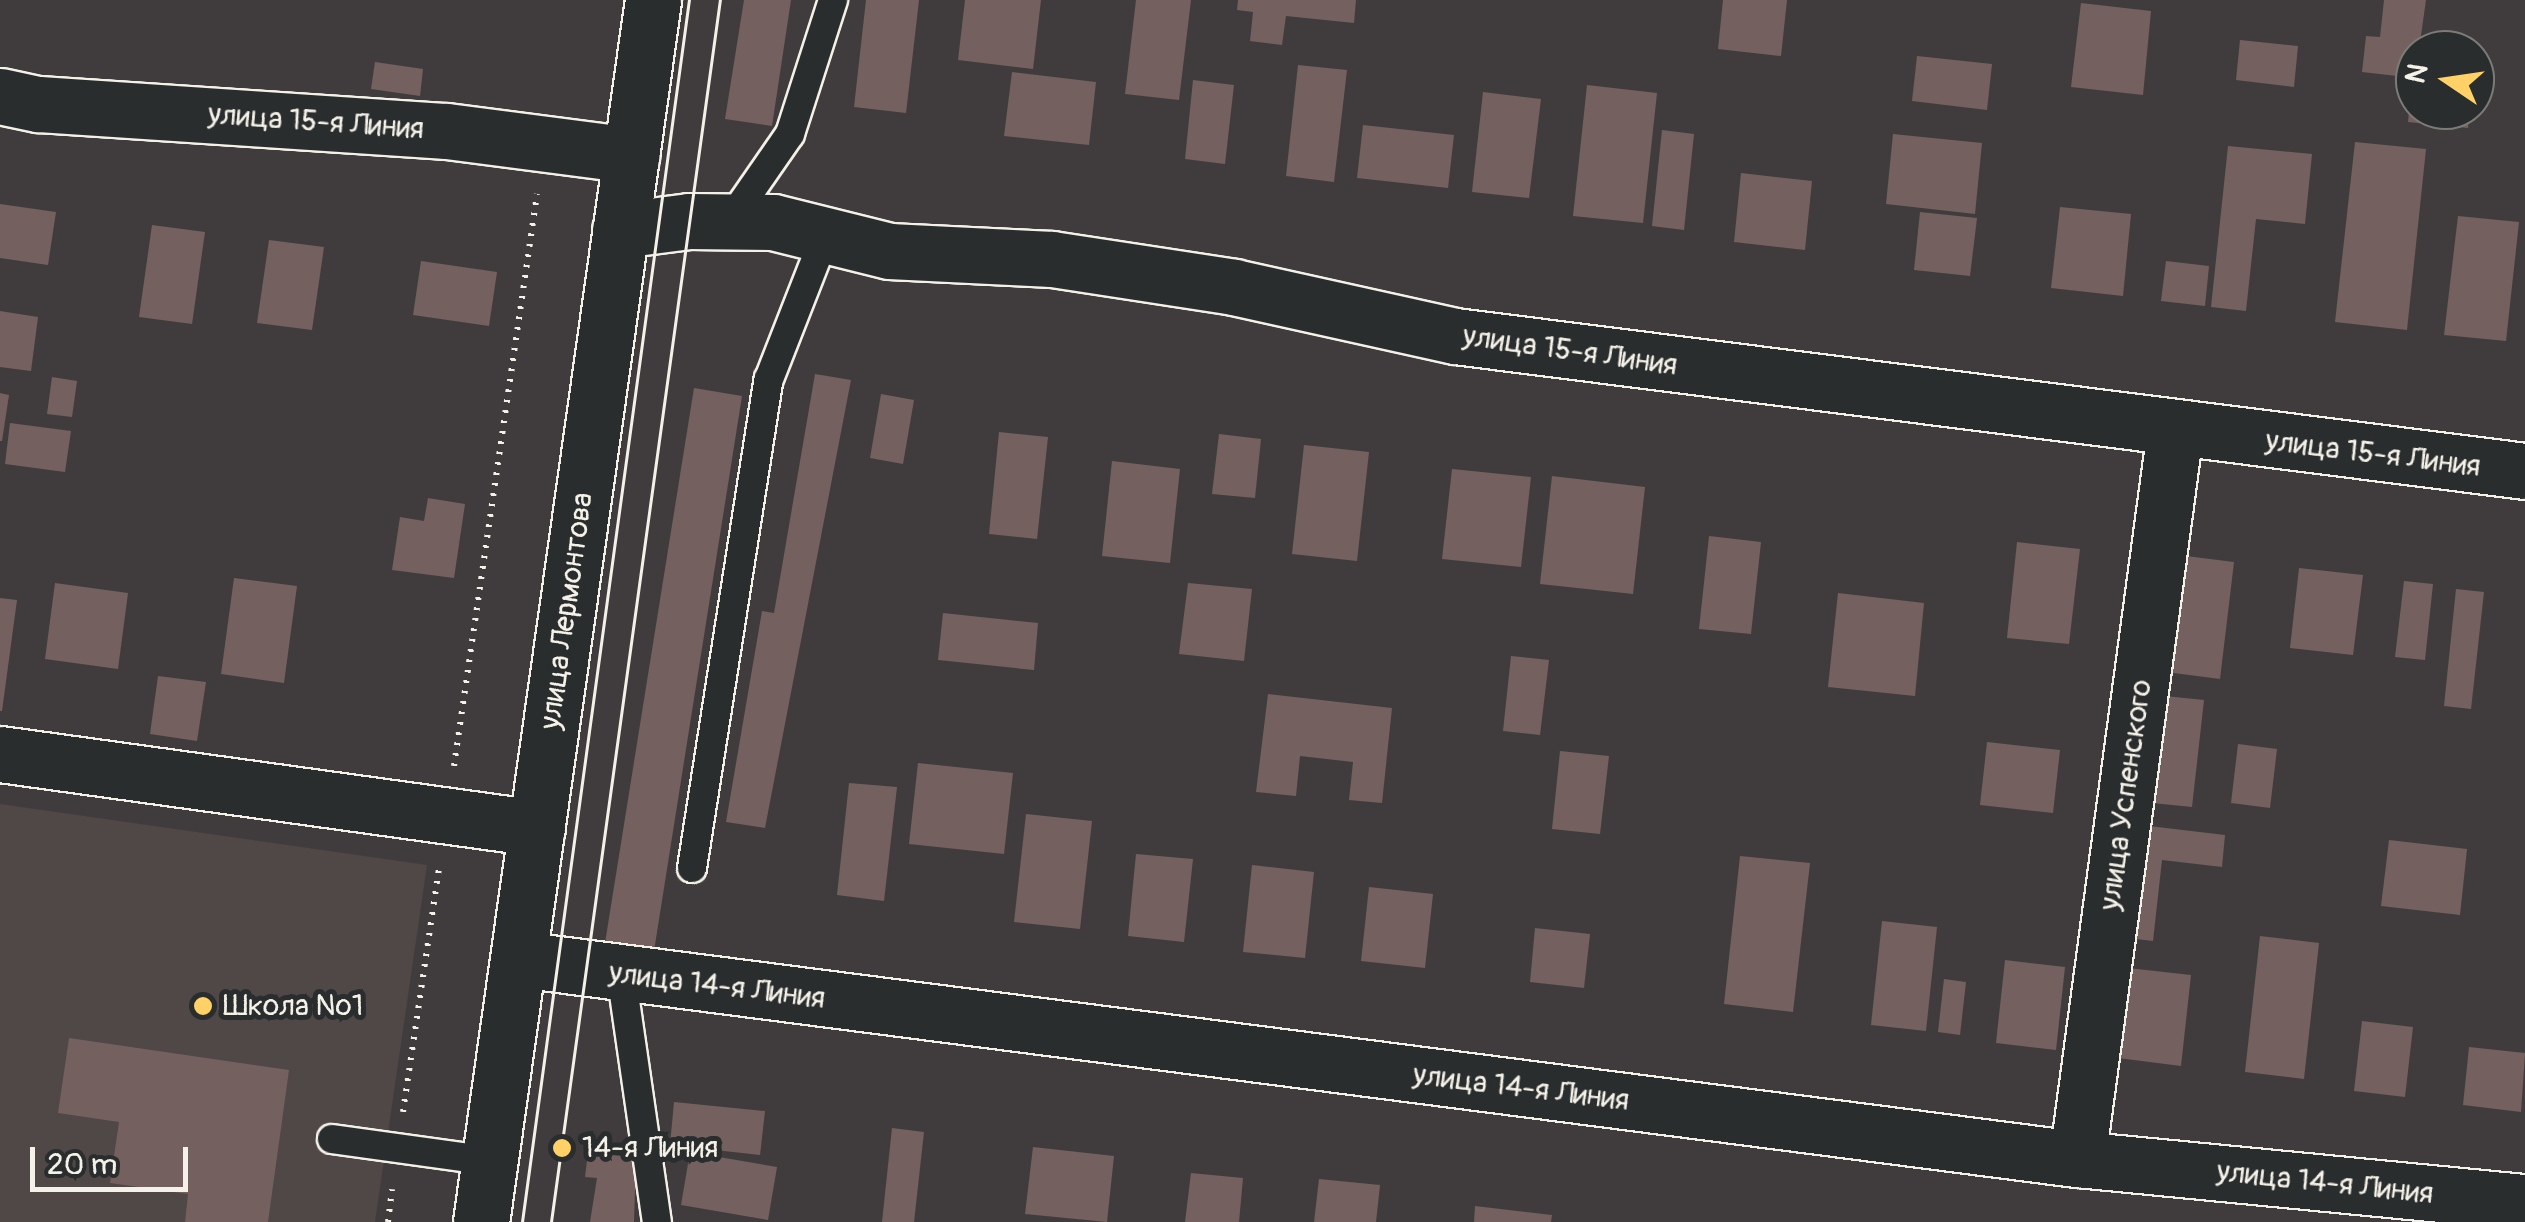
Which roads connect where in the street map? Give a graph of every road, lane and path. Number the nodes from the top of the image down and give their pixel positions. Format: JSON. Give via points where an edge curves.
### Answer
{"nodes":[{"id":1,"x":653,"y":0,"type":"edge"},
{"id":2,"x":832,"y":0,"type":"edge"},
{"id":3,"x":0,"y":96,"type":"edge"},
{"id":4,"x":544,"y":144,"type":"junction"},
{"id":5,"x":631,"y":154,"type":"junction"},
{"id":6,"x":729,"y":222,"type":"junction"},
{"id":7,"x":620,"y":230,"type":"junction"},
{"id":8,"x":825,"y":236,"type":"junction"},
{"id":9,"x":2175,"y":430,"type":"junction"},
{"id":10,"x":2525,"y":472,"type":"edge"},
{"id":11,"x":0,"y":754,"type":"edge"},
{"id":12,"x":446,"y":816,"type":"junction"},
{"id":13,"x":536,"y":828,"type":"junction"},
{"id":14,"x":692,"y":868,"type":"dead end"},
{"id":15,"x":519,"y":959,"type":"junction"},
{"id":16,"x":621,"y":973,"type":"junction"},
{"id":17,"x":332,"y":1139,"type":"dead end"},
{"id":18,"x":398,"y":1148,"type":"junction"},
{"id":19,"x":2077,"y":1159,"type":"junction"},
{"id":20,"x":490,"y":1162,"type":"junction"},
{"id":21,"x":2525,"y":1202,"type":"edge"},
{"id":22,"x":388,"y":1222,"type":"edge"},
{"id":23,"x":481,"y":1222,"type":"edge"},
{"id":24,"x":657,"y":1222,"type":"edge"}],
"edges":[{"from":1,"to":5,"type":"street","name":"улица Лермонтова"},
{"from":2,"to":6,"type":"lane","via":[[790,134]]},
{"from":3,"to":4,"type":"street","name":"улица 15-я Линия"},
{"from":4,"to":5,"type":"street","name":"улица 15-я Линия"},
{"from":4,"to":12,"type":"path"},
{"from":5,"to":7,"type":"street","name":"улица Лермонтова"},
{"from":6,"to":7,"type":"street","name":"улица 15-я Линия"},
{"from":6,"to":8,"type":"street","name":"улица 15-я Линия","via":[[773,222]]},
{"from":7,"to":13,"type":"street","name":"улица Лермонтова"},
{"from":8,"to":9,"type":"street","name":"улица 15-я Линия","via":[[890,251],[1052,259],[1234,286],[1456,336]]},
{"from":8,"to":14,"type":"lane","via":[[768,380]]},
{"from":9,"to":10,"type":"street","name":"улица 15-я Линия"},
{"from":9,"to":19,"type":"street","name":"улица Успенского"},
{"from":11,"to":12,"type":"street"},
{"from":12,"to":13,"type":"street"},
{"from":12,"to":18,"type":"path"},
{"from":13,"to":15,"type":"street","name":"улица Лермонтова"},
{"from":15,"to":16,"type":"street","name":"улица 14-я Линия"},
{"from":15,"to":20,"type":"street","name":"улица Лермонтова"},
{"from":16,"to":19,"type":"street","name":"улица 14-я Линия"},
{"from":16,"to":24,"type":"lane"},
{"from":17,"to":18,"type":"lane"},
{"from":18,"to":20,"type":"lane"},
{"from":18,"to":22,"type":"path"},
{"from":19,"to":21,"type":"street","name":"улица 14-я Линия"},
{"from":20,"to":23,"type":"street","name":"улица Лермонтова"}]}
